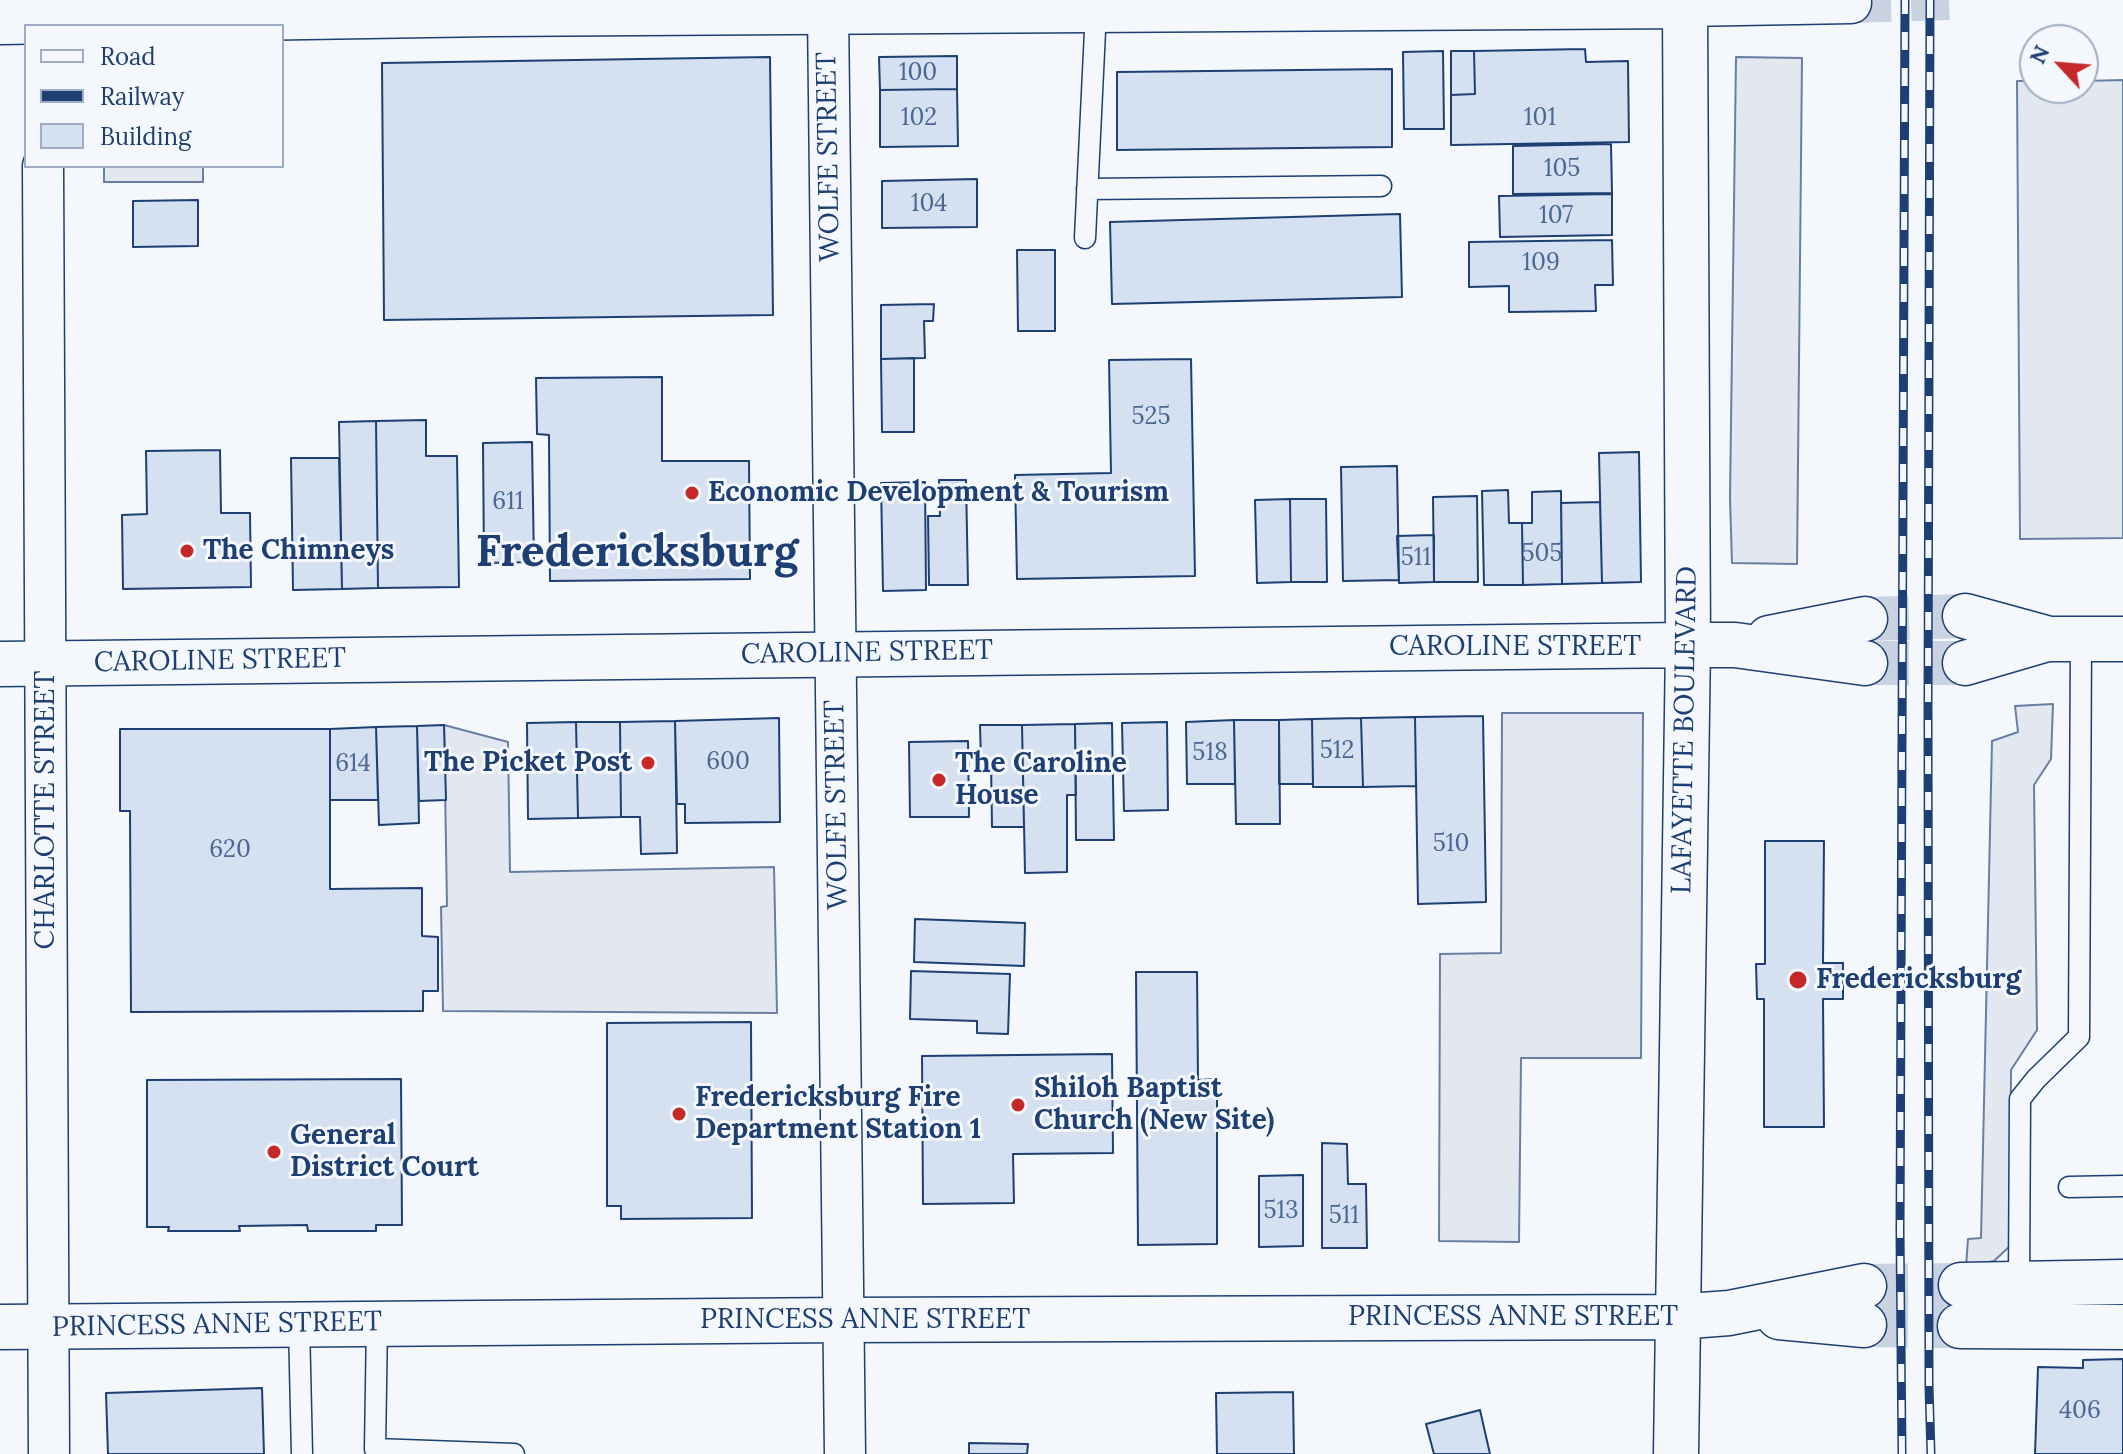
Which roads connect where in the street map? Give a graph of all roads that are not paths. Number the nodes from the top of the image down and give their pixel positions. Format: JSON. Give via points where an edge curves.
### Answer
{"nodes":[{"id":1,"x":1851,"y":3,"type":"dead end"},
{"id":2,"x":1685,"y":6,"type":"junction"},
{"id":3,"x":1096,"y":10,"type":"junction"},
{"id":4,"x":828,"y":12,"type":"junction"},
{"id":5,"x":28,"y":23,"type":"edge"},
{"id":6,"x":43,"y":168,"type":"edge"},
{"id":7,"x":1381,"y":186,"type":"dead end"},
{"id":8,"x":1087,"y":189,"type":"junction"},
{"id":9,"x":1085,"y":238,"type":"dead end"},
{"id":10,"x":1965,"y":616,"type":"tunnel mouth"},
{"id":11,"x":1865,"y":619,"type":"tunnel mouth"},
{"id":12,"x":2085,"y":639,"type":"edge"},
{"id":13,"x":1688,"y":645,"type":"junction"},
{"id":14,"x":1735,"y":645,"type":"junction"},
{"id":15,"x":835,"y":653,"type":"junction"},
{"id":16,"x":1865,"y":663,"type":"tunnel mouth"},
{"id":17,"x":1965,"y":663,"type":"tunnel mouth"},
{"id":18,"x":0,"y":664,"type":"edge"},
{"id":19,"x":46,"y":664,"type":"junction"},
{"id":20,"x":2123,"y":1186,"type":"edge"},
{"id":21,"x":2069,"y":1187,"type":"dead end"},
{"id":22,"x":2123,"y":1282,"type":"edge"},
{"id":23,"x":2019,"y":1284,"type":"junction"},
{"id":24,"x":1864,"y":1306,"type":"tunnel mouth"},
{"id":25,"x":1676,"y":1317,"type":"junction"},
{"id":26,"x":843,"y":1320,"type":"junction"},
{"id":27,"x":377,"y":1323,"type":"junction"},
{"id":28,"x":299,"y":1324,"type":"junction"},
{"id":29,"x":0,"y":1327,"type":"edge"},
{"id":30,"x":49,"y":1327,"type":"junction"},
{"id":31,"x":2123,"y":1327,"type":"edge"},
{"id":32,"x":49,"y":1454,"type":"edge"},
{"id":33,"x":302,"y":1454,"type":"edge"},
{"id":34,"x":514,"y":1454,"type":"edge"},
{"id":35,"x":845,"y":1454,"type":"edge"},
{"id":36,"x":1676,"y":1454,"type":"edge"}],
"edges":[{"from":1,"to":2,"type":"street"},
{"from":2,"to":3,"type":"main road"},
{"from":2,"to":13,"type":"main road","name":"LAFAYETTE BOULEVARD"},
{"from":3,"to":4,"type":"main road"},
{"from":3,"to":8,"type":"lane"},
{"from":4,"to":5,"type":"main road"},
{"from":4,"to":15,"type":"street","name":"WOLFE STREET"},
{"from":6,"to":19,"type":"street","name":"CHARLOTTE STREET"},
{"from":7,"to":8,"type":"lane"},
{"from":8,"to":9,"type":"lane"},
{"from":10,"to":12,"type":"main road"},
{"from":11,"to":14,"type":"main road","name":"CAROLINE STREET"},
{"from":12,"to":17,"type":"main road"},
{"from":12,"to":23,"type":"lane","via":[[2079,1037],[2020,1099]]},
{"from":13,"to":14,"type":"main road","name":"CAROLINE STREET"},
{"from":13,"to":15,"type":"main road","name":"CAROLINE STREET"},
{"from":13,"to":25,"type":"main road","name":"LAFAYETTE BOULEVARD"},
{"from":14,"to":16,"type":"main road","name":"CAROLINE STREET"},
{"from":15,"to":19,"type":"main road","name":"CAROLINE STREET"},
{"from":15,"to":26,"type":"street","name":"WOLFE STREET"},
{"from":18,"to":19,"type":"main road","name":"CAROLINE STREET"},
{"from":19,"to":30,"type":"street","name":"CHARLOTTE STREET"},
{"from":20,"to":21,"type":"lane"},
{"from":22,"to":23,"type":"main road"},
{"from":23,"to":31,"type":"main road","via":[[1961,1305]]},
{"from":24,"to":25,"type":"main road","name":"PRINCESS ANNE STREET"},
{"from":25,"to":26,"type":"main road","name":"PRINCESS ANNE STREET"},
{"from":25,"to":36,"type":"main road","name":"LAFAYETTE BOULEVARD"},
{"from":26,"to":27,"type":"main road","name":"PRINCESS ANNE STREET"},
{"from":26,"to":35,"type":"street","name":"WOLFE STREET"},
{"from":27,"to":28,"type":"main road","name":"PRINCESS ANNE STREET"},
{"from":27,"to":34,"type":"lane","via":[[375,1449]]},
{"from":28,"to":30,"type":"main road","name":"PRINCESS ANNE STREET"},
{"from":28,"to":33,"type":"lane"},
{"from":29,"to":30,"type":"main road","name":"PRINCESS ANNE STREET"},
{"from":30,"to":32,"type":"street","name":"CHARLOTTE STREET"}]}
